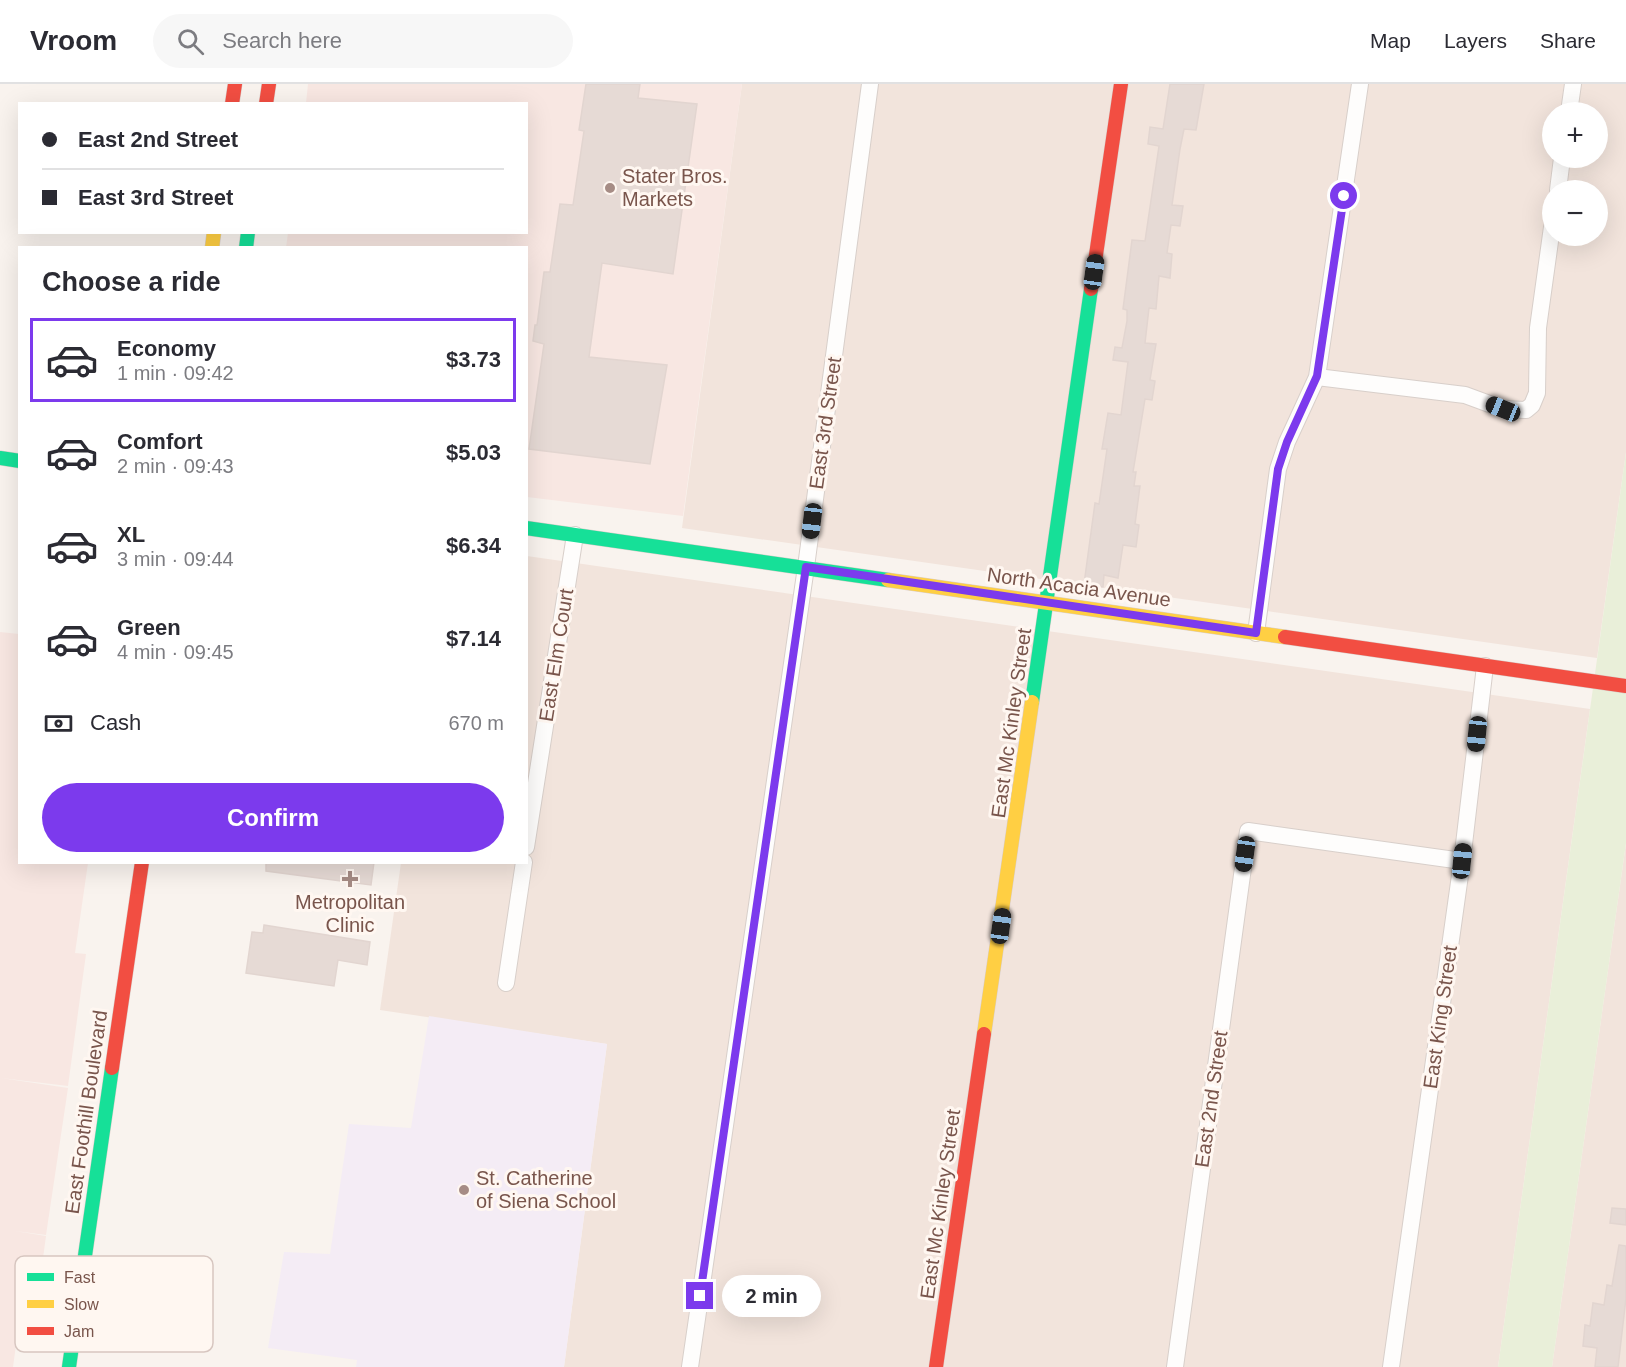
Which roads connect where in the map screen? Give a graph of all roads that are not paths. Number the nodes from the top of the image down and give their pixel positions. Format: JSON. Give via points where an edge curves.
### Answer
{"nodes":[{"id":1,"x":235,"y":84,"type":"edge"},
{"id":2,"x":269,"y":84,"type":"edge"},
{"id":3,"x":870,"y":84,"type":"edge"},
{"id":4,"x":1121,"y":84,"type":"edge"},
{"id":5,"x":1360,"y":84,"type":"edge"},
{"id":6,"x":1573,"y":84,"type":"edge"},
{"id":7,"x":232,"y":102,"type":"edge"},
{"id":8,"x":266,"y":102,"type":"edge"},
{"id":9,"x":1570,"y":102,"type":"edge"},
{"id":10,"x":1549,"y":246,"type":"edge"},
{"id":11,"x":1317,"y":376,"type":"junction"},
{"id":12,"x":0,"y":458,"type":"edge"},
{"id":13,"x":18,"y":461,"type":"edge"},
{"id":14,"x":528,"y":528,"type":"edge"},
{"id":15,"x":575,"y":535,"type":"junction"},
{"id":16,"x":806,"y":567,"type":"junction"},
{"id":17,"x":1048,"y":601,"type":"junction"},
{"id":18,"x":1256,"y":633,"type":"junction"},
{"id":19,"x":1485,"y":666,"type":"junction"},
{"id":20,"x":1626,"y":686,"type":"edge"},
{"id":21,"x":528,"y":834,"type":"edge"},
{"id":22,"x":1462,"y":861,"type":"junction"},
{"id":23,"x":142,"y":864,"type":"edge"},
{"id":24,"x":524,"y":864,"type":"edge"},
{"id":25,"x":506,"y":983,"type":"dead end"},
{"id":26,"x":85,"y":1256,"type":"edge"},
{"id":27,"x":71,"y":1352,"type":"edge"},
{"id":28,"x":69,"y":1367,"type":"edge"},
{"id":29,"x":690,"y":1367,"type":"edge"},
{"id":30,"x":936,"y":1367,"type":"edge"},
{"id":31,"x":1175,"y":1367,"type":"edge"},
{"id":32,"x":1391,"y":1367,"type":"edge"}],
"edges":[{"from":1,"to":7,"type":"street"},
{"from":2,"to":8,"type":"street"},
{"from":3,"to":16,"type":"street","name":"East 3rd Street"},
{"from":4,"to":17,"type":"street","name":"East Mc Kinley Street"},
{"from":5,"to":11,"type":"street"},
{"from":6,"to":9,"type":"street"},
{"from":10,"to":11,"type":"street","via":[[1538,328],[1537,393],[1526,410],[1515,411],[1465,395]]},
{"from":11,"to":18,"type":"street","via":[[1278,469]]},
{"from":12,"to":13,"type":"street"},
{"from":14,"to":15,"type":"street","name":"North Acacia Avenue"},
{"from":15,"to":16,"type":"street","name":"North Acacia Avenue"},
{"from":15,"to":21,"type":"street","name":"East Elm Court"},
{"from":16,"to":17,"type":"street","name":"North Acacia Avenue"},
{"from":16,"to":29,"type":"street","name":"East 3rd Street"},
{"from":17,"to":18,"type":"street","name":"North Acacia Avenue"},
{"from":17,"to":30,"type":"street","name":"East Mc Kinley Street"},
{"from":18,"to":19,"type":"street","name":"North Acacia Avenue"},
{"from":19,"to":20,"type":"street","name":"North Acacia Avenue"},
{"from":19,"to":22,"type":"street","name":"East King Street"},
{"from":22,"to":31,"type":"street","name":"East 2nd Street","via":[[1248,831]]},
{"from":22,"to":32,"type":"street","name":"East King Street"},
{"from":23,"to":26,"type":"street","name":"East Foothill Boulevard"},
{"from":24,"to":25,"type":"street"},
{"from":27,"to":28,"type":"street","name":"East Foothill Boulevard"}]}
